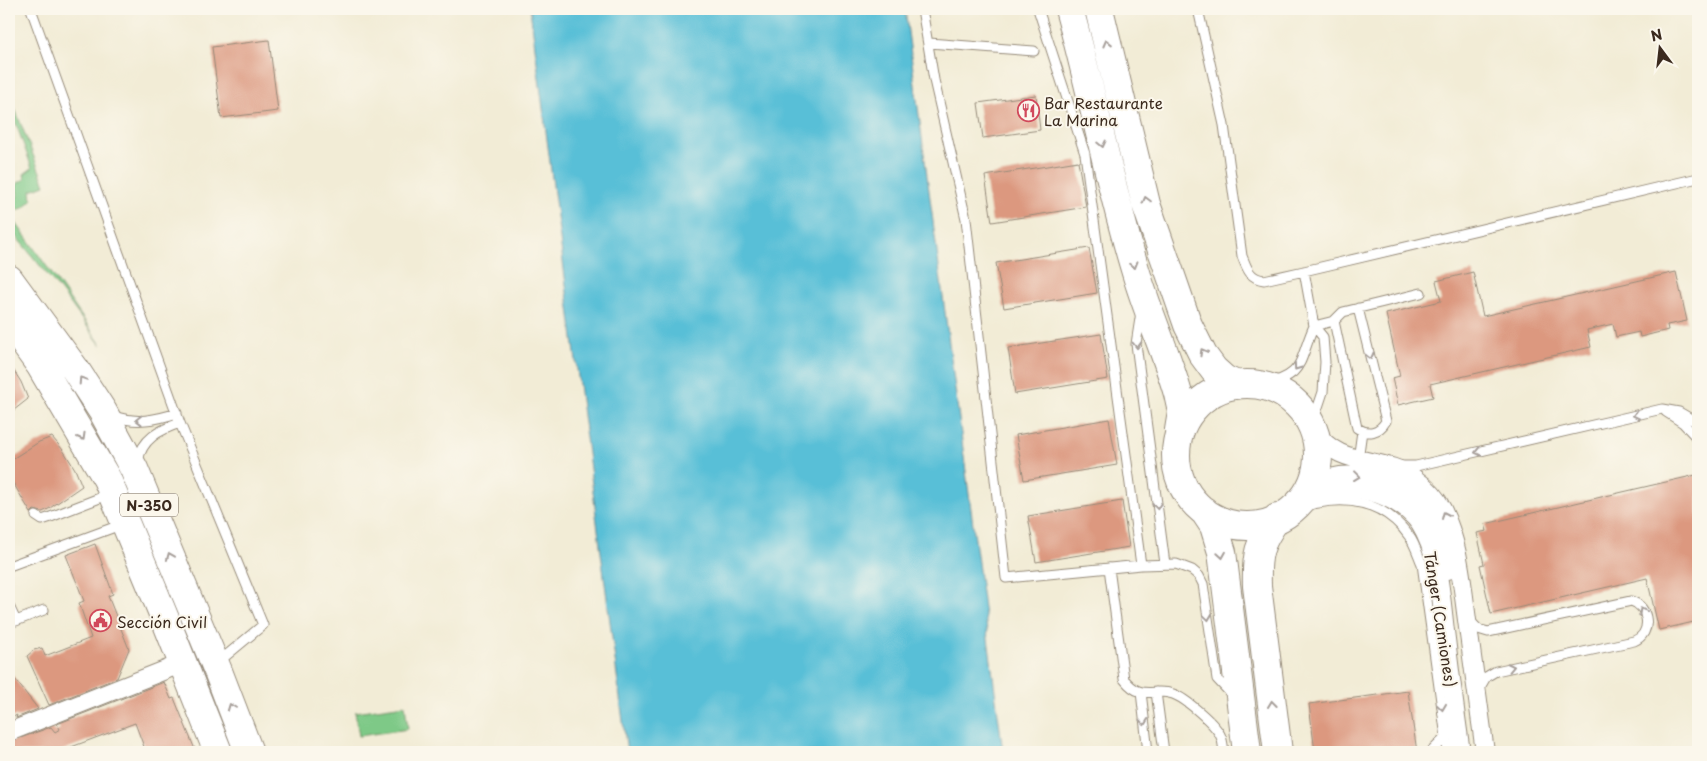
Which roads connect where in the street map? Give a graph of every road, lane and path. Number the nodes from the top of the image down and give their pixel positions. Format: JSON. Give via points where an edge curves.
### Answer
{"nodes":[{"id":1,"x":31,"y":9,"type":"edge"},
{"id":2,"x":922,"y":9,"type":"edge"},
{"id":3,"x":1038,"y":9,"type":"edge"},
{"id":4,"x":1069,"y":9,"type":"edge"},
{"id":5,"x":1099,"y":9,"type":"edge"},
{"id":6,"x":1198,"y":9,"type":"edge"},
{"id":7,"x":929,"y":43,"type":"junction"},
{"id":8,"x":1034,"y":51,"type":"dead end"},
{"id":9,"x":1698,"y":178,"type":"edge"},
{"id":10,"x":1304,"y":271,"type":"junction"},
{"id":11,"x":9,"y":279,"type":"edge"},
{"id":12,"x":1420,"y":293,"type":"dead end"},
{"id":13,"x":1144,"y":297,"type":"junction"},
{"id":14,"x":1358,"y":308,"type":"junction"},
{"id":15,"x":1334,"y":321,"type":"junction"},
{"id":16,"x":9,"y":322,"type":"edge"},
{"id":17,"x":1314,"y":326,"type":"junction"},
{"id":18,"x":1248,"y":385,"type":"junction"},
{"id":19,"x":1662,"y":409,"type":"junction"},
{"id":20,"x":103,"y":412,"type":"junction"},
{"id":21,"x":177,"y":413,"type":"junction"},
{"id":22,"x":180,"y":423,"type":"junction"},
{"id":23,"x":1698,"y":423,"type":"edge"},
{"id":24,"x":1313,"y":427,"type":"junction"},
{"id":25,"x":1179,"y":430,"type":"junction"},
{"id":26,"x":1362,"y":431,"type":"junction"},
{"id":27,"x":1698,"y":439,"type":"edge"},
{"id":28,"x":1358,"y":460,"type":"junction"},
{"id":29,"x":1382,"y":465,"type":"junction"},
{"id":30,"x":137,"y":474,"type":"junction"},
{"id":31,"x":113,"y":493,"type":"junction"},
{"id":32,"x":1295,"y":503,"type":"junction"},
{"id":33,"x":1204,"y":511,"type":"junction"},
{"id":34,"x":36,"y":516,"type":"dead end"},
{"id":35,"x":125,"y":523,"type":"junction"},
{"id":36,"x":1165,"y":564,"type":"junction"},
{"id":37,"x":1141,"y":565,"type":"junction"},
{"id":38,"x":9,"y":566,"type":"edge"},
{"id":39,"x":1109,"y":568,"type":"junction"},
{"id":40,"x":9,"y":606,"type":"edge"},
{"id":41,"x":44,"y":610,"type":"dead end"},
{"id":42,"x":1466,"y":614,"type":"junction"},
{"id":43,"x":183,"y":663,"type":"junction"},
{"id":44,"x":218,"y":671,"type":"junction"},
{"id":45,"x":1141,"y":692,"type":"junction"},
{"id":46,"x":1156,"y":692,"type":"junction"},
{"id":47,"x":1477,"y":696,"type":"junction"},
{"id":48,"x":1241,"y":704,"type":"junction"},
{"id":49,"x":1457,"y":722,"type":"junction"},
{"id":50,"x":9,"y":732,"type":"edge"},
{"id":51,"x":1446,"y":737,"type":"junction"},
{"id":52,"x":1278,"y":751,"type":"edge"},
{"id":53,"x":218,"y":752,"type":"edge"},
{"id":54,"x":249,"y":752,"type":"edge"},
{"id":55,"x":1148,"y":752,"type":"edge"},
{"id":56,"x":1164,"y":752,"type":"edge"},
{"id":57,"x":1224,"y":752,"type":"edge"},
{"id":58,"x":1247,"y":752,"type":"edge"},
{"id":59,"x":1431,"y":752,"type":"edge"},
{"id":60,"x":1448,"y":752,"type":"edge"},
{"id":61,"x":1461,"y":752,"type":"edge"},
{"id":62,"x":1473,"y":752,"type":"edge"},
{"id":63,"x":1485,"y":752,"type":"edge"}],
"edges":[{"from":1,"to":21,"type":"lane"},
{"from":2,"to":7,"type":"lane"},
{"from":3,"to":37,"type":"lane","via":[[1084,154]]},
{"from":4,"to":13,"type":"main road","one_way":true,"via":[[1111,184]]},
{"from":18,"to":5,"type":"main road","one_way":true,"via":[[1224,379],[1214,370],[1188,325],[1146,204]]},
{"from":6,"to":10,"type":"lane","via":[[1224,126],[1242,256],[1253,277],[1264,280]]},
{"from":7,"to":8,"type":"lane"},
{"from":7,"to":39,"type":"lane","via":[[934,80],[966,219],[1006,578]]},
{"from":9,"to":10,"type":"lane"},
{"from":10,"to":17,"type":"lane"},
{"from":20,"to":11,"type":"main road","number":"N-350","one_way":true},
{"from":12,"to":14,"type":"lane"},
{"from":13,"to":25,"type":"main road","via":[[1178,394],[1182,412]]},
{"from":13,"to":36,"type":"lane","one_way":true,"via":[[1136,344]]},
{"from":14,"to":15,"type":"lane","via":[[1343,312]]},
{"from":14,"to":26,"type":"lane","one_way":true,"via":[[1386,421],[1373,432]]},
{"from":15,"to":17,"type":"lane"},
{"from":15,"to":26,"type":"lane","via":[[1357,428]]},
{"from":16,"to":31,"type":"main road","number":"N-350","one_way":true,"via":[[40,365]]},
{"from":17,"to":18,"type":"lane","one_way":true,"via":[[1300,365],[1292,374],[1283,380]]},
{"from":17,"to":24,"type":"lane","via":[[1323,338],[1325,362],[1323,392]]},
{"from":18,"to":24,"type":"main road","via":[[1285,396],[1306,414]]},
{"from":18,"to":25,"type":"main road","via":[[1212,392],[1185,418]]},
{"from":19,"to":23,"type":"lane","via":[[1679,412]]},
{"from":19,"to":27,"type":"lane","via":[[1683,423]]},
{"from":19,"to":29,"type":"lane","one_way":true,"via":[[1416,466]]},
{"from":21,"to":20,"type":"lane","one_way":true,"via":[[142,421],[122,420]]},
{"from":20,"to":30,"type":"main road","number":"N-350"},
{"from":21,"to":22,"type":"lane"},
{"from":22,"to":30,"type":"lane","via":[[149,438],[138,459]]},
{"from":22,"to":44,"type":"lane","via":[[263,624],[222,659]]},
{"from":24,"to":28,"type":"street","via":[[1330,449]]},
{"from":24,"to":32,"type":"main road","via":[[1319,451],[1318,463]]},
{"from":25,"to":33,"type":"main road","via":[[1175,455],[1178,474],[1186,492]]},
{"from":26,"to":28,"type":"lane"},
{"from":28,"to":29,"type":"street"},
{"from":42,"to":29,"type":"street","one_way":true,"via":[[1453,539],[1441,506],[1433,494],[1413,477]]},
{"from":44,"to":30,"type":"main road","number":"N-350","one_way":true},
{"from":31,"to":34,"type":"lane","via":[[42,520]]},
{"from":31,"to":35,"type":"main road","number":"N-350"},
{"from":32,"to":33,"type":"main road","via":[[1266,523],[1240,525]]},
{"from":32,"to":49,"type":"street","name":"Tánger (Camiones)","via":[[1316,491],[1350,488],[1371,491],[1407,510],[1420,524],[1434,560],[1441,597]]},
{"from":32,"to":51,"type":"lane","one_way":true,"via":[[1331,500],[1365,504],[1386,513],[1410,537],[1422,564]]},
{"from":52,"to":32,"type":"main road","one_way":true,"via":[[1256,563],[1260,543]]},
{"from":32,"to":62,"type":"street","one_way":true,"via":[[1320,480],[1342,474],[1357,475],[1403,489],[1429,513],[1440,537],[1453,596]]},
{"from":33,"to":48,"type":"main road","one_way":true,"via":[[1214,526],[1222,552]]},
{"from":35,"to":38,"type":"lane"},
{"from":35,"to":43,"type":"main road","number":"N-350"},
{"from":36,"to":37,"type":"lane"},
{"from":36,"to":48,"type":"lane","one_way":true,"via":[[1185,566],[1199,576],[1203,584],[1217,679]]},
{"from":37,"to":39,"type":"lane"},
{"from":39,"to":45,"type":"lane","via":[[1124,680]]},
{"from":40,"to":41,"type":"lane","via":[[16,621]]},
{"from":42,"to":47,"type":"street"},
{"from":47,"to":42,"type":"lane","one_way":true,"via":[[1482,681],[1496,671],[1634,641],[1644,634],[1647,624],[1644,611],[1631,602],[1488,632],[1474,626]]},
{"from":43,"to":50,"type":"street"},
{"from":43,"to":53,"type":"main road","number":"N-350"},
{"from":54,"to":44,"type":"main road","number":"N-350","one_way":true},
{"from":45,"to":46,"type":"lane"},
{"from":45,"to":55,"type":"lane","one_way":true},
{"from":46,"to":56,"type":"lane"},
{"from":46,"to":57,"type":"lane","via":[[1172,693],[1186,700],[1221,736]]},
{"from":47,"to":63,"type":"street"},
{"from":48,"to":58,"type":"main road"},
{"from":49,"to":51,"type":"lane"},
{"from":49,"to":61,"type":"street","name":"Tánger (Camiones)"},
{"from":51,"to":59,"type":"lane"},
{"from":51,"to":60,"type":"lane"}]}
